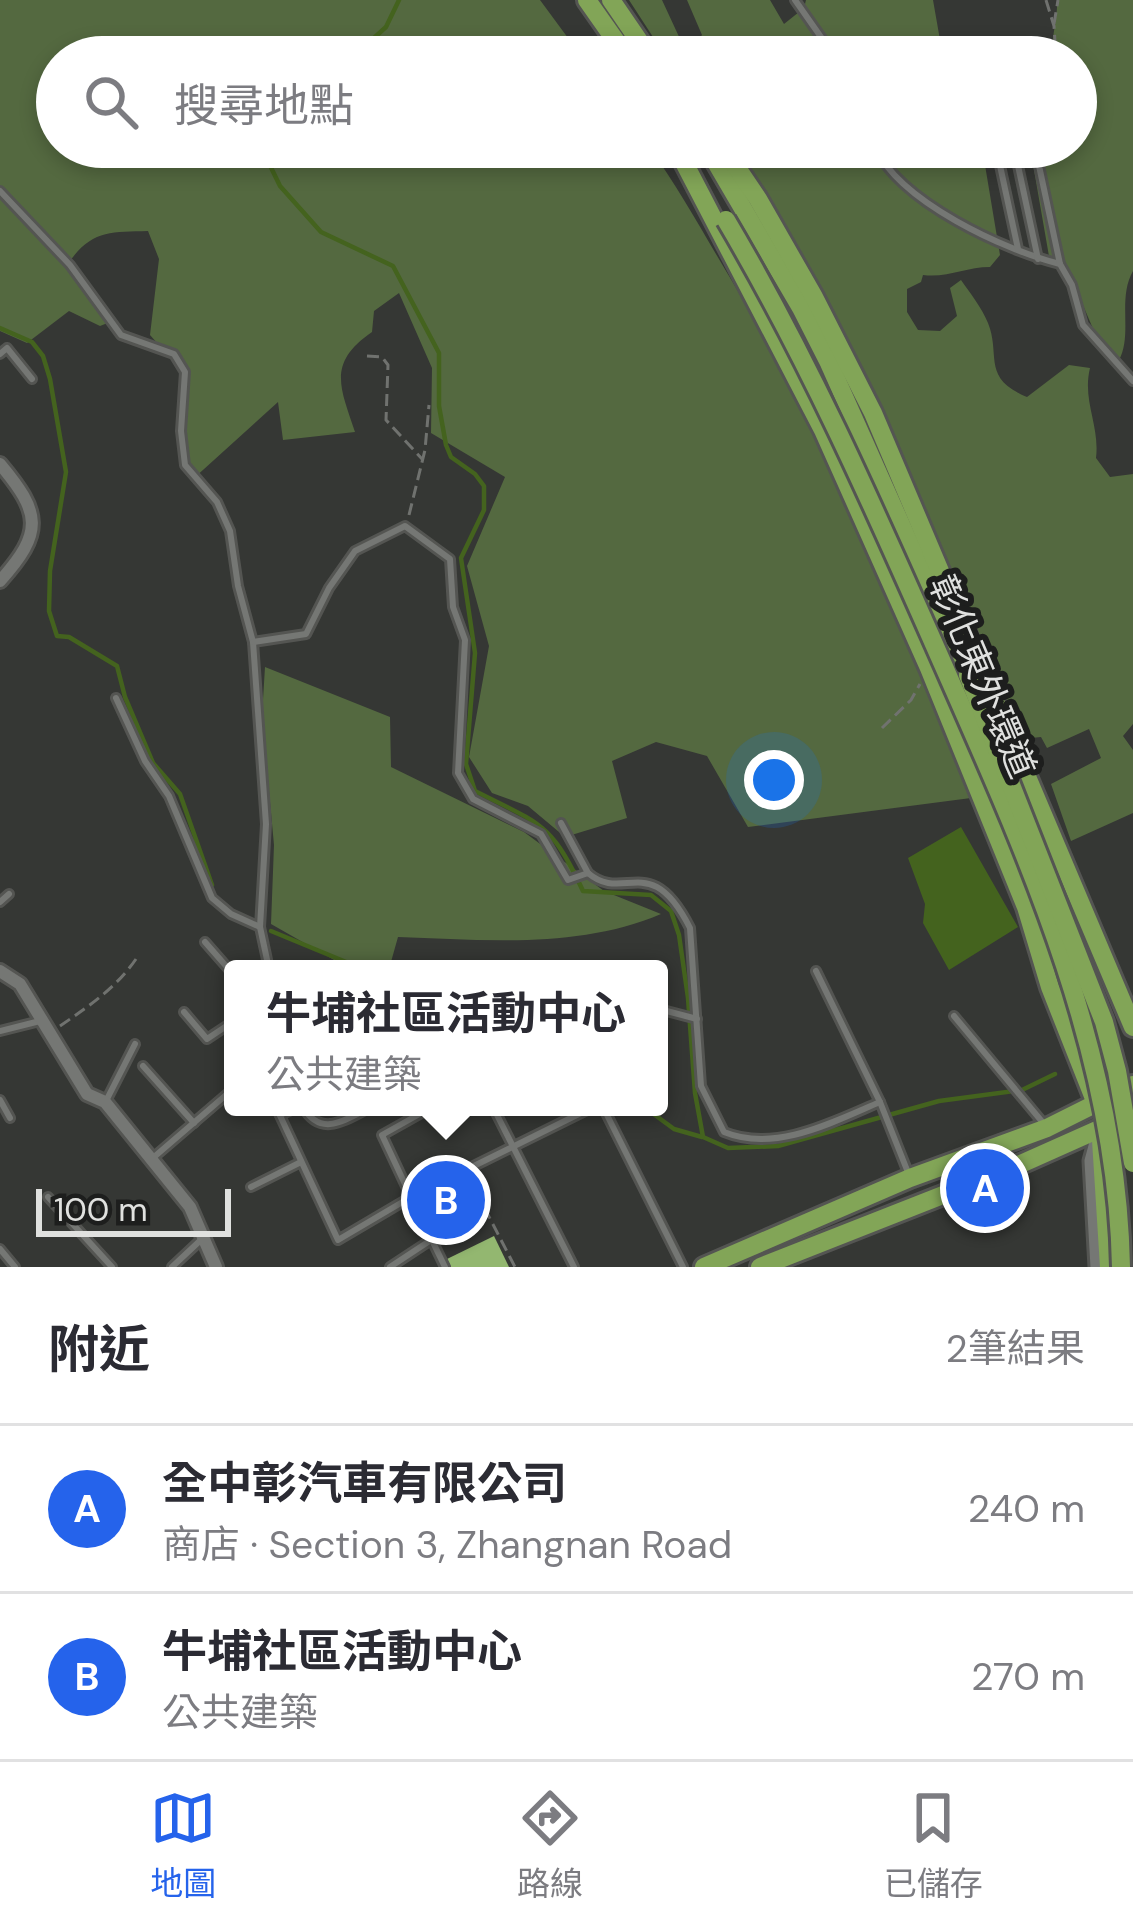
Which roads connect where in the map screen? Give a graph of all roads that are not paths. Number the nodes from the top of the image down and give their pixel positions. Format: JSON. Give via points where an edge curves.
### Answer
{"nodes":[{"id":1,"x":795,"y":0,"type":"edge"},
{"id":2,"x":594,"y":3,"type":"edge"},
{"id":3,"x":614,"y":36,"type":"edge"},
{"id":4,"x":628,"y":36,"type":"edge"},
{"id":5,"x":820,"y":36,"type":"edge"},
{"id":6,"x":691,"y":168,"type":"edge"},
{"id":7,"x":697,"y":168,"type":"edge"},
{"id":8,"x":715,"y":168,"type":"edge"},
{"id":9,"x":736,"y":168,"type":"edge"},
{"id":10,"x":889,"y":168,"type":"edge"},
{"id":11,"x":1000,"y":168,"type":"edge"},
{"id":12,"x":1018,"y":168,"type":"edge"},
{"id":13,"x":1039,"y":168,"type":"edge"},
{"id":14,"x":0,"y":191,"type":"edge"},
{"id":15,"x":735,"y":214,"type":"junction"},
{"id":16,"x":1018,"y":252,"type":"junction"},
{"id":17,"x":1038,"y":259,"type":"junction"},
{"id":18,"x":1060,"y":264,"type":"junction"},
{"id":19,"x":0,"y":354,"type":"edge"},
{"id":20,"x":32,"y":379,"type":"dead end"},
{"id":21,"x":1133,"y":381,"type":"edge"},
{"id":22,"x":0,"y":464,"type":"edge"},
{"id":23,"x":1,"y":579,"type":"edge"},
{"id":24,"x":253,"y":642,"type":"junction"},
{"id":25,"x":116,"y":698,"type":"dead end"},
{"id":26,"x":561,"y":823,"type":"dead end"},
{"id":27,"x":588,"y":873,"type":"junction"},
{"id":28,"x":9,"y":893,"type":"dead end"},
{"id":29,"x":0,"y":902,"type":"edge"},
{"id":30,"x":260,"y":927,"type":"junction"},
{"id":31,"x":206,"y":942,"type":"dead end"},
{"id":32,"x":267,"y":960,"type":"edge"},
{"id":33,"x":224,"y":963,"type":"edge"},
{"id":34,"x":0,"y":971,"type":"edge"},
{"id":35,"x":816,"y":971,"type":"dead end"},
{"id":36,"x":668,"y":1011,"type":"edge"},
{"id":37,"x":184,"y":1012,"type":"dead end"},
{"id":38,"x":954,"y":1016,"type":"dead end"},
{"id":39,"x":697,"y":1019,"type":"junction"},
{"id":40,"x":1133,"y":1027,"type":"edge"},
{"id":41,"x":44,"y":1028,"type":"junction"},
{"id":42,"x":224,"y":1028,"type":"edge"},
{"id":43,"x":0,"y":1031,"type":"edge"},
{"id":44,"x":134,"y":1044,"type":"dead end"},
{"id":45,"x":143,"y":1066,"type":"dead end"},
{"id":46,"x":1133,"y":1085,"type":"edge"},
{"id":47,"x":224,"y":1097,"type":"edge"},
{"id":48,"x":0,"y":1100,"type":"edge"},
{"id":49,"x":105,"y":1102,"type":"junction"},
{"id":50,"x":880,"y":1102,"type":"junction"},
{"id":51,"x":1096,"y":1103,"type":"junction"},
{"id":52,"x":1133,"y":1114,"type":"edge"},
{"id":53,"x":280,"y":1116,"type":"edge"},
{"id":54,"x":307,"y":1116,"type":"edge"},
{"id":55,"x":354,"y":1116,"type":"edge"},
{"id":56,"x":416,"y":1116,"type":"edge"},
{"id":57,"x":498,"y":1116,"type":"edge"},
{"id":58,"x":574,"y":1116,"type":"edge"},
{"id":59,"x":608,"y":1116,"type":"edge"},
{"id":60,"x":10,"y":1118,"type":"dead end"},
{"id":61,"x":194,"y":1123,"type":"junction"},
{"id":62,"x":1047,"y":1127,"type":"junction"},
{"id":63,"x":1100,"y":1130,"type":"junction"},
{"id":64,"x":512,"y":1145,"type":"junction"},
{"id":65,"x":152,"y":1159,"type":"junction"},
{"id":66,"x":301,"y":1162,"type":"junction"},
{"id":67,"x":1133,"y":1163,"type":"edge"},
{"id":68,"x":910,"y":1178,"type":"junction"},
{"id":69,"x":250,"y":1187,"type":"dead end"},
{"id":70,"x":48,"y":1197,"type":"dead end"},
{"id":71,"x":411,"y":1197,"type":"junction"},
{"id":72,"x":204,"y":1237,"type":"junction"},
{"id":73,"x":431,"y":1240,"type":"junction"},
{"id":74,"x":0,"y":1250,"type":"edge"},
{"id":75,"x":15,"y":1267,"type":"edge"},
{"id":76,"x":112,"y":1267,"type":"edge"},
{"id":77,"x":172,"y":1267,"type":"edge"},
{"id":78,"x":216,"y":1267,"type":"edge"},
{"id":79,"x":391,"y":1267,"type":"edge"},
{"id":80,"x":445,"y":1267,"type":"edge"},
{"id":81,"x":574,"y":1267,"type":"edge"},
{"id":82,"x":683,"y":1267,"type":"edge"},
{"id":83,"x":704,"y":1267,"type":"edge"},
{"id":84,"x":760,"y":1267,"type":"edge"},
{"id":85,"x":1098,"y":1267,"type":"edge"},
{"id":86,"x":1109,"y":1267,"type":"edge"},
{"id":87,"x":1121,"y":1267,"type":"edge"}],
"edges":[{"from":1,"to":5,"type":"lane"},
{"from":2,"to":3,"type":"main road"},
{"from":2,"to":4,"type":"main road"},
{"from":6,"to":51,"type":"main road","via":[[823,430],[929,668]]},
{"from":7,"to":15,"type":"main road","name":"彰化東外環道"},
{"from":8,"to":15,"type":"main road","name":"彰化東外環道"},
{"from":9,"to":40,"type":"main road","via":[[873,413]]},
{"from":10,"to":16,"type":"lane","via":[[913,192]]},
{"from":11,"to":16,"type":"lane"},
{"from":12,"to":17,"type":"lane"},
{"from":13,"to":18,"type":"lane"},
{"from":14,"to":24,"type":"lane","via":[[121,335],[174,354],[185,372],[185,465],[230,531]]},
{"from":15,"to":67,"type":"main road","name":"彰化東外環道","bridge":true,"via":[[801,308],[1000,750],[1104,1022]]},
{"from":15,"to":87,"type":"main road","name":"彰化東外環道","bridge":true,"via":[[984,758],[1070,980],[1109,1125]]},
{"from":16,"to":17,"type":"lane"},
{"from":17,"to":18,"type":"lane"},
{"from":18,"to":21,"type":"lane","via":[[1083,325]]},
{"from":19,"to":20,"type":"lane","via":[[7,348]]},
{"from":22,"to":23,"type":"street","via":[[32,506],[30,543]]},
{"from":24,"to":27,"type":"lane","via":[[306,634],[355,551],[405,526],[450,559],[465,640],[458,773],[466,790],[542,833],[568,880]]},
{"from":24,"to":30,"type":"lane","via":[[266,824]]},
{"from":25,"to":30,"type":"lane","via":[[212,898]]},
{"from":26,"to":27,"type":"lane"},
{"from":27,"to":39,"type":"lane","via":[[654,883],[679,905],[690,928]]},
{"from":28,"to":29,"type":"lane"},
{"from":30,"to":32,"type":"lane"},
{"from":31,"to":33,"type":"lane"},
{"from":34,"to":41,"type":"street","via":[[20,984]]},
{"from":35,"to":50,"type":"lane"},
{"from":36,"to":39,"type":"lane"},
{"from":37,"to":42,"type":"lane","via":[[207,1040]]},
{"from":38,"to":62,"type":"lane"},
{"from":39,"to":50,"type":"lane","via":[[701,1086],[724,1132],[768,1139]]},
{"from":41,"to":43,"type":"lane"},
{"from":41,"to":49,"type":"street","via":[[87,1094]]},
{"from":44,"to":49,"type":"lane"},
{"from":45,"to":61,"type":"lane"},
{"from":46,"to":51,"type":"main road"},
{"from":47,"to":61,"type":"lane"},
{"from":48,"to":60,"type":"lane"},
{"from":49,"to":65,"type":"street"},
{"from":50,"to":68,"type":"lane"},
{"from":51,"to":62,"type":"main road"},
{"from":51,"to":63,"type":"main road"},
{"from":52,"to":63,"type":"main road"},
{"from":53,"to":66,"type":"lane"},
{"from":54,"to":55,"type":"lane","via":[[320,1125]]},
{"from":56,"to":71,"type":"lane","via":[[382,1135]]},
{"from":57,"to":64,"type":"lane"},
{"from":58,"to":64,"type":"lane"},
{"from":59,"to":82,"type":"lane"},
{"from":61,"to":65,"type":"lane"},
{"from":62,"to":68,"type":"main road"},
{"from":63,"to":84,"type":"main road"},
{"from":63,"to":85,"type":"street","via":[[1092,1161]]},
{"from":63,"to":86,"type":"main road"},
{"from":64,"to":71,"type":"lane"},
{"from":64,"to":81,"type":"lane"},
{"from":65,"to":72,"type":"street"},
{"from":66,"to":69,"type":"lane"},
{"from":66,"to":71,"type":"lane","via":[[338,1240]]},
{"from":68,"to":83,"type":"main road"},
{"from":70,"to":76,"type":"lane"},
{"from":71,"to":73,"type":"lane"},
{"from":72,"to":77,"type":"lane"},
{"from":72,"to":78,"type":"street"},
{"from":73,"to":79,"type":"lane"},
{"from":73,"to":80,"type":"lane"},
{"from":74,"to":75,"type":"lane"}]}
